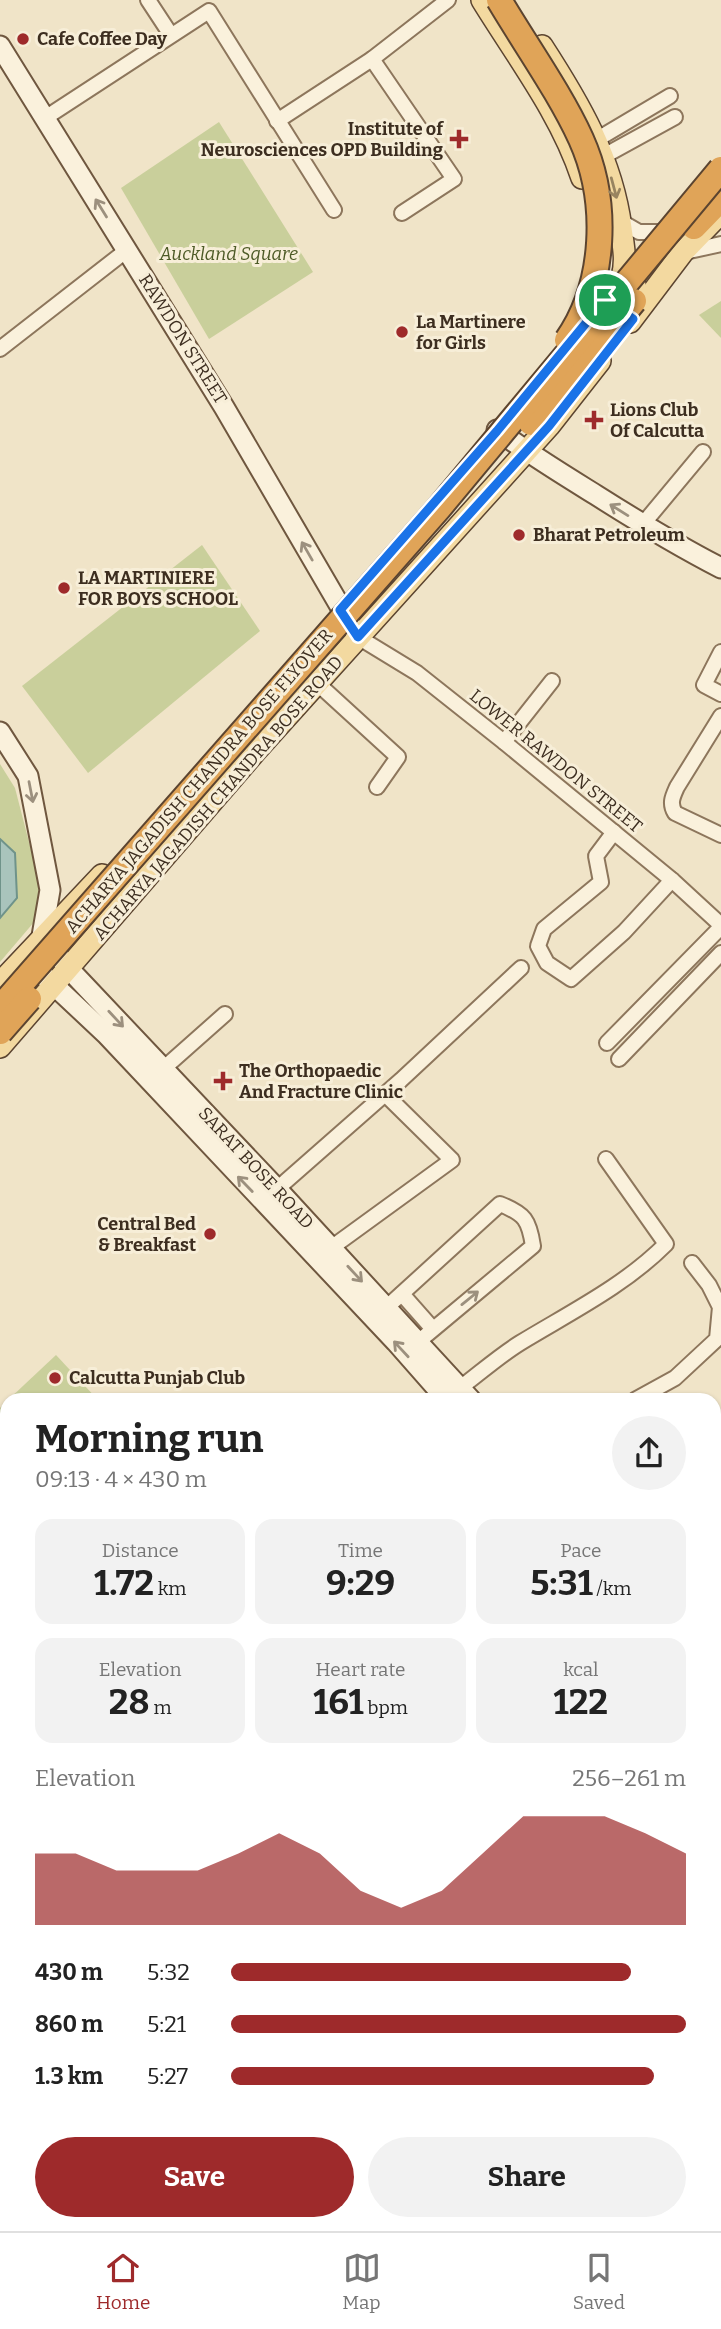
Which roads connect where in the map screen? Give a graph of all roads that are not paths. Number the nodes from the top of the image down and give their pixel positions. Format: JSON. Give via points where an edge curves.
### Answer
{"nodes":[{"id":1,"x":148,"y":0,"type":"edge"},
{"id":2,"x":448,"y":0,"type":"edge"},
{"id":3,"x":482,"y":0,"type":"edge"},
{"id":4,"x":499,"y":0,"type":"edge"},
{"id":5,"x":512,"y":0,"type":"edge"},
{"id":6,"x":206,"y":5,"type":"edge"},
{"id":7,"x":171,"y":36,"type":"junction"},
{"id":8,"x":0,"y":46,"type":"edge"},
{"id":9,"x":372,"y":59,"type":"junction"},
{"id":10,"x":670,"y":96,"type":"dead end"},
{"id":11,"x":674,"y":117,"type":"dead end"},
{"id":12,"x":45,"y":118,"type":"junction"},
{"id":13,"x":277,"y":121,"type":"junction"},
{"id":14,"x":600,"y":148,"type":"junction"},
{"id":15,"x":721,"y":159,"type":"edge"},
{"id":16,"x":721,"y":169,"type":"edge"},
{"id":17,"x":721,"y":197,"type":"edge"},
{"id":18,"x":334,"y":210,"type":"dead end"},
{"id":19,"x":402,"y":213,"type":"dead end"},
{"id":20,"x":721,"y":213,"type":"edge"},
{"id":21,"x":620,"y":221,"type":"junction"},
{"id":22,"x":658,"y":232,"type":"junction"},
{"id":23,"x":721,"y":244,"type":"edge"},
{"id":24,"x":127,"y":250,"type":"junction"},
{"id":25,"x":683,"y":252,"type":"junction"},
{"id":26,"x":622,"y":277,"type":"junction"},
{"id":27,"x":651,"y":295,"type":"junction"},
{"id":28,"x":605,"y":300,"type":"junction"},
{"id":29,"x":633,"y":319,"type":"junction"},
{"id":30,"x":0,"y":349,"type":"edge"},
{"id":31,"x":497,"y":430,"type":"junction"},
{"id":32,"x":525,"y":451,"type":"junction"},
{"id":33,"x":703,"y":452,"type":"dead end"},
{"id":34,"x":477,"y":462,"type":"junction"},
{"id":35,"x":643,"y":524,"type":"junction"},
{"id":36,"x":721,"y":568,"type":"edge"},
{"id":37,"x":340,"y":610,"type":"junction"},
{"id":38,"x":358,"y":637,"type":"junction"},
{"id":39,"x":721,"y":652,"type":"edge"},
{"id":40,"x":552,"y":681,"type":"dead end"},
{"id":41,"x":317,"y":683,"type":"junction"},
{"id":42,"x":721,"y":694,"type":"edge"},
{"id":43,"x":721,"y":716,"type":"edge"},
{"id":44,"x":0,"y":732,"type":"edge"},
{"id":45,"x":504,"y":742,"type":"junction"},
{"id":46,"x":377,"y":787,"type":"dead end"},
{"id":47,"x":614,"y":832,"type":"junction"},
{"id":48,"x":721,"y":835,"type":"edge"},
{"id":49,"x":672,"y":880,"type":"junction"},
{"id":50,"x":721,"y":926,"type":"edge"},
{"id":51,"x":41,"y":936,"type":"junction"},
{"id":52,"x":721,"y":954,"type":"edge"},
{"id":53,"x":23,"y":957,"type":"junction"},
{"id":54,"x":521,"y":968,"type":"dead end"},
{"id":55,"x":69,"y":969,"type":"junction"},
{"id":56,"x":0,"y":983,"type":"edge"},
{"id":57,"x":54,"y":985,"type":"junction"},
{"id":58,"x":0,"y":1008,"type":"edge"},
{"id":59,"x":225,"y":1014,"type":"dead end"},
{"id":60,"x":0,"y":1032,"type":"edge"},
{"id":61,"x":607,"y":1043,"type":"dead end"},
{"id":62,"x":0,"y":1047,"type":"edge"},
{"id":63,"x":620,"y":1059,"type":"dead end"},
{"id":64,"x":163,"y":1069,"type":"junction"},
{"id":65,"x":385,"y":1094,"type":"junction"},
{"id":66,"x":606,"y":1159,"type":"dead end"},
{"id":67,"x":277,"y":1189,"type":"junction"},
{"id":68,"x":331,"y":1248,"type":"junction"},
{"id":69,"x":692,"y":1263,"type":"dead end"},
{"id":70,"x":402,"y":1294,"type":"junction"},
{"id":71,"x":386,"y":1308,"type":"junction"},
{"id":72,"x":425,"y":1335,"type":"junction"},
{"id":73,"x":719,"y":1341,"type":"edge"},
{"id":74,"x":447,"y":1393,"type":"edge"},
{"id":75,"x":449,"y":1393,"type":"edge"},
{"id":76,"x":454,"y":1393,"type":"edge"},
{"id":77,"x":648,"y":1393,"type":"edge"}],
"edges":[{"from":1,"to":7,"type":"street"},
{"from":2,"to":9,"type":"street"},
{"from":3,"to":28,"type":"main road","via":[[575,155]]},
{"from":4,"to":34,"type":"highway","bridge":true,"via":[[581,139],[594,180],[599,242],[590,289],[572,332]]},
{"from":5,"to":14,"type":"main road","via":[[584,114]]},
{"from":6,"to":7,"type":"street"},
{"from":6,"to":13,"type":"street"},
{"from":7,"to":12,"type":"street"},
{"from":8,"to":12,"type":"main road","name":"RAWDON STREET"},
{"from":9,"to":13,"type":"street"},
{"from":9,"to":19,"type":"street","via":[[454,179]]},
{"from":10,"to":14,"type":"street"},
{"from":11,"to":14,"type":"street"},
{"from":24,"to":12,"type":"main road","name":"RAWDON STREET","one_way":true},
{"from":13,"to":18,"type":"street"},
{"from":14,"to":21,"type":"main road","one_way":true},
{"from":15,"to":22,"type":"main road","name":"ACHARYA JAGADISH CHANDRA BOSE ROAD"},
{"from":16,"to":34,"type":"highway","name":"ACHARYA JAGADISH CHANDRA BOSE FLYOVER","bridge":true},
{"from":17,"to":60,"type":"highway","name":"ACHARYA JAGADISH CHANDRA BOSE FLYOVER","bridge":true,"via":[[575,374]]},
{"from":20,"to":25,"type":"main road","name":"ACHARYA JAGADISH CHANDRA BOSE ROAD"},
{"from":21,"to":22,"type":"street","via":[[639,232]]},
{"from":21,"to":26,"type":"main road","via":[[625,259]]},
{"from":22,"to":25,"type":"street"},
{"from":22,"to":26,"type":"main road","name":"ACHARYA JAGADISH CHANDRA BOSE ROAD"},
{"from":23,"to":25,"type":"street"},
{"from":24,"to":30,"type":"street"},
{"from":37,"to":24,"type":"main road","name":"RAWDON STREET","one_way":true,"via":[[224,407]]},
{"from":25,"to":27,"type":"main road","name":"ACHARYA JAGADISH CHANDRA BOSE ROAD"},
{"from":26,"to":27,"type":"main road"},
{"from":26,"to":28,"type":"main road","name":"ACHARYA JAGADISH CHANDRA BOSE ROAD"},
{"from":27,"to":29,"type":"main road","name":"ACHARYA JAGADISH CHANDRA BOSE ROAD"},
{"from":28,"to":29,"type":"main road"},
{"from":28,"to":31,"type":"main road","name":"ACHARYA JAGADISH CHANDRA BOSE ROAD"},
{"from":29,"to":32,"type":"main road","name":"ACHARYA JAGADISH CHANDRA BOSE ROAD"},
{"from":31,"to":32,"type":"main road"},
{"from":31,"to":37,"type":"main road","name":"ACHARYA JAGADISH CHANDRA BOSE ROAD"},
{"from":35,"to":32,"type":"main road","one_way":true},
{"from":32,"to":38,"type":"main road","name":"ACHARYA JAGADISH CHANDRA BOSE ROAD"},
{"from":33,"to":35,"type":"street"},
{"from":34,"to":58,"type":"highway","name":"ACHARYA JAGADISH CHANDRA BOSE FLYOVER","bridge":true},
{"from":35,"to":36,"type":"main road"},
{"from":37,"to":38,"type":"main road","name":"RAWDON STREET"},
{"from":37,"to":51,"type":"main road","name":"ACHARYA JAGADISH CHANDRA BOSE ROAD"},
{"from":38,"to":41,"type":"main road","name":"ACHARYA JAGADISH CHANDRA BOSE ROAD"},
{"from":38,"to":45,"type":"street","name":"LOWER RAWDON STREET","via":[[417,673]]},
{"from":39,"to":42,"type":"street","via":[[704,685]]},
{"from":40,"to":45,"type":"street"},
{"from":41,"to":46,"type":"street","via":[[398,757]]},
{"from":41,"to":55,"type":"main road","name":"ACHARYA JAGADISH CHANDRA BOSE ROAD"},
{"from":43,"to":48,"type":"street","via":[[677,787],[671,807]]},
{"from":44,"to":51,"type":"main road","one_way":true,"via":[[30,788],[50,890]]},
{"from":45,"to":47,"type":"street","name":"LOWER RAWDON STREET"},
{"from":47,"to":49,"type":"street","name":"LOWER RAWDON STREET"},
{"from":47,"to":49,"type":"street","via":[[596,856],[601,882],[544,929],[538,946],[559,974],[571,979],[624,932]]},
{"from":49,"to":50,"type":"street","name":"LOWER RAWDON STREET"},
{"from":50,"to":61,"type":"street"},
{"from":51,"to":53,"type":"main road","name":"ACHARYA JAGADISH CHANDRA BOSE ROAD"},
{"from":51,"to":55,"type":"main road","name":"SARAT BOSE ROAD"},
{"from":52,"to":63,"type":"street"},
{"from":53,"to":56,"type":"main road","name":"ACHARYA JAGADISH CHANDRA BOSE ROAD"},
{"from":53,"to":57,"type":"main road"},
{"from":54,"to":65,"type":"street"},
{"from":55,"to":57,"type":"main road","name":"ACHARYA JAGADISH CHANDRA BOSE ROAD"},
{"from":55,"to":64,"type":"main road","name":"SARAT BOSE ROAD","one_way":true},
{"from":57,"to":62,"type":"main road","name":"ACHARYA JAGADISH CHANDRA BOSE ROAD"},
{"from":74,"to":57,"type":"main road","one_way":true},
{"from":59,"to":64,"type":"street"},
{"from":64,"to":67,"type":"main road","name":"SARAT BOSE ROAD"},
{"from":65,"to":67,"type":"street"},
{"from":65,"to":68,"type":"street","via":[[452,1160]]},
{"from":66,"to":76,"type":"street","via":[[666,1244],[614,1287],[518,1344]]},
{"from":67,"to":68,"type":"main road","name":"SARAT BOSE ROAD"},
{"from":68,"to":71,"type":"main road","name":"SARAT BOSE ROAD","one_way":true},
{"from":69,"to":73,"type":"street","via":[[720,1307]]},
{"from":70,"to":71,"type":"street"},
{"from":70,"to":72,"type":"street"},
{"from":72,"to":70,"type":"street","one_way":true,"via":[[533,1246],[530,1226],[519,1212],[500,1204]]},
{"from":71,"to":72,"type":"main road","name":"SARAT BOSE ROAD"},
{"from":72,"to":75,"type":"main road","name":"SARAT BOSE ROAD"},
{"from":73,"to":77,"type":"street","via":[[675,1378]]}]}
